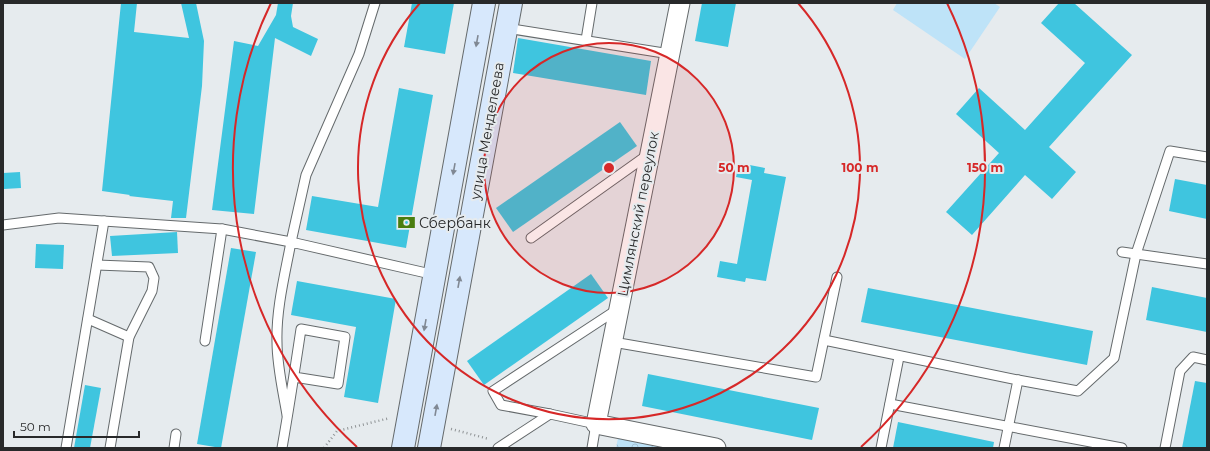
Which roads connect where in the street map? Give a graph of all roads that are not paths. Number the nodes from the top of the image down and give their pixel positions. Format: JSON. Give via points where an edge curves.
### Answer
{"nodes":[{"id":1,"x":375,"y":3,"type":"edge"},
{"id":2,"x":484,"y":3,"type":"edge"},
{"id":3,"x":510,"y":3,"type":"edge"},
{"id":4,"x":592,"y":3,"type":"edge"},
{"id":5,"x":680,"y":3,"type":"edge"},
{"id":6,"x":506,"y":28,"type":"junction"},
{"id":7,"x":586,"y":40,"type":"junction"},
{"id":8,"x":670,"y":54,"type":"junction"},
{"id":9,"x":650,"y":153,"type":"junction"},
{"id":10,"x":1207,"y":157,"type":"edge"},
{"id":11,"x":104,"y":221,"type":"junction"},
{"id":12,"x":3,"y":225,"type":"edge"},
{"id":13,"x":222,"y":229,"type":"junction"},
{"id":14,"x":531,"y":238,"type":"dead end"},
{"id":15,"x":291,"y":242,"type":"junction"},
{"id":16,"x":1122,"y":252,"type":"dead end"},
{"id":17,"x":1136,"y":254,"type":"junction"},
{"id":18,"x":1207,"y":264,"type":"edge"},
{"id":19,"x":97,"y":265,"type":"junction"},
{"id":20,"x":434,"y":275,"type":"junction"},
{"id":21,"x":838,"y":276,"type":"dead end"},
{"id":22,"x":620,"y":308,"type":"junction"},
{"id":23,"x":88,"y":319,"type":"junction"},
{"id":24,"x":129,"y":337,"type":"junction"},
{"id":25,"x":824,"y":340,"type":"junction"},
{"id":26,"x":205,"y":341,"type":"dead end"},
{"id":27,"x":613,"y":342,"type":"junction"},
{"id":28,"x":899,"y":357,"type":"junction"},
{"id":29,"x":1207,"y":360,"type":"edge"},
{"id":30,"x":294,"y":377,"type":"junction"},
{"id":31,"x":1018,"y":380,"type":"junction"},
{"id":32,"x":890,"y":404,"type":"junction"},
{"id":33,"x":550,"y":414,"type":"junction"},
{"id":34,"x":288,"y":415,"type":"junction"},
{"id":35,"x":596,"y":424,"type":"junction"},
{"id":36,"x":1008,"y":426,"type":"junction"},
{"id":37,"x":176,"y":434,"type":"dead end"},
{"id":38,"x":501,"y":446,"type":"edge"},
{"id":39,"x":66,"y":448,"type":"edge"},
{"id":40,"x":110,"y":448,"type":"edge"},
{"id":41,"x":174,"y":448,"type":"edge"},
{"id":42,"x":282,"y":448,"type":"edge"},
{"id":43,"x":403,"y":448,"type":"edge"},
{"id":44,"x":429,"y":448,"type":"edge"},
{"id":45,"x":592,"y":448,"type":"edge"},
{"id":46,"x":716,"y":448,"type":"edge"},
{"id":47,"x":881,"y":448,"type":"edge"},
{"id":48,"x":1004,"y":448,"type":"edge"},
{"id":49,"x":1122,"y":448,"type":"edge"},
{"id":50,"x":1165,"y":448,"type":"edge"}],
"edges":[{"from":1,"to":15,"type":"lane","via":[[359,54],[306,175]]},
{"from":2,"to":20,"type":"street","name":"улица Менделеева","one_way":true},
{"from":3,"to":6,"type":"street","name":"улица Менделеева"},
{"from":4,"to":7,"type":"lane"},
{"from":5,"to":8,"type":"street","name":"Цимлянский переулок"},
{"from":6,"to":7,"type":"lane"},
{"from":44,"to":6,"type":"street","name":"улица Менделеева","one_way":true},
{"from":7,"to":8,"type":"lane"},
{"from":8,"to":9,"type":"street","name":"Цимлянский переулок"},
{"from":9,"to":14,"type":"lane"},
{"from":9,"to":22,"type":"street","name":"Цимлянский переулок"},
{"from":10,"to":17,"type":"lane","via":[[1170,151]]},
{"from":11,"to":12,"type":"lane","via":[[59,218]]},
{"from":11,"to":13,"type":"lane"},
{"from":11,"to":19,"type":"lane"},
{"from":13,"to":15,"type":"lane"},
{"from":13,"to":26,"type":"lane"},
{"from":15,"to":20,"type":"lane"},
{"from":15,"to":34,"type":"lane","via":[[281,294],[277,342],[280,377]]},
{"from":16,"to":17,"type":"lane"},
{"from":17,"to":18,"type":"lane"},
{"from":17,"to":31,"type":"lane","via":[[1114,358],[1078,391]]},
{"from":19,"to":23,"type":"lane"},
{"from":19,"to":24,"type":"lane","via":[[149,267],[154,278],[152,291]]},
{"from":20,"to":43,"type":"street","name":"улица Менделеева","one_way":true},
{"from":21,"to":25,"type":"lane"},
{"from":22,"to":27,"type":"street","name":"Цимлянский переулок"},
{"from":22,"to":33,"type":"lane","via":[[493,391],[501,405]]},
{"from":23,"to":24,"type":"lane"},
{"from":23,"to":39,"type":"lane"},
{"from":24,"to":40,"type":"lane"},
{"from":25,"to":27,"type":"lane","via":[[816,377]]},
{"from":25,"to":28,"type":"lane"},
{"from":27,"to":35,"type":"street","name":"Цимлянский переулок"},
{"from":28,"to":31,"type":"lane"},
{"from":28,"to":32,"type":"lane"},
{"from":29,"to":50,"type":"lane","via":[[1193,357],[1180,371]]},
{"from":30,"to":30,"type":"lane","via":[[301,329],[345,336],[338,384]]},
{"from":30,"to":34,"type":"lane"},
{"from":31,"to":36,"type":"lane"},
{"from":32,"to":36,"type":"lane"},
{"from":32,"to":47,"type":"lane"},
{"from":33,"to":35,"type":"lane"},
{"from":33,"to":38,"type":"lane"},
{"from":34,"to":42,"type":"lane"},
{"from":35,"to":45,"type":"lane"},
{"from":35,"to":46,"type":"street"},
{"from":36,"to":48,"type":"lane"},
{"from":36,"to":49,"type":"lane"},
{"from":37,"to":41,"type":"lane"}]}
